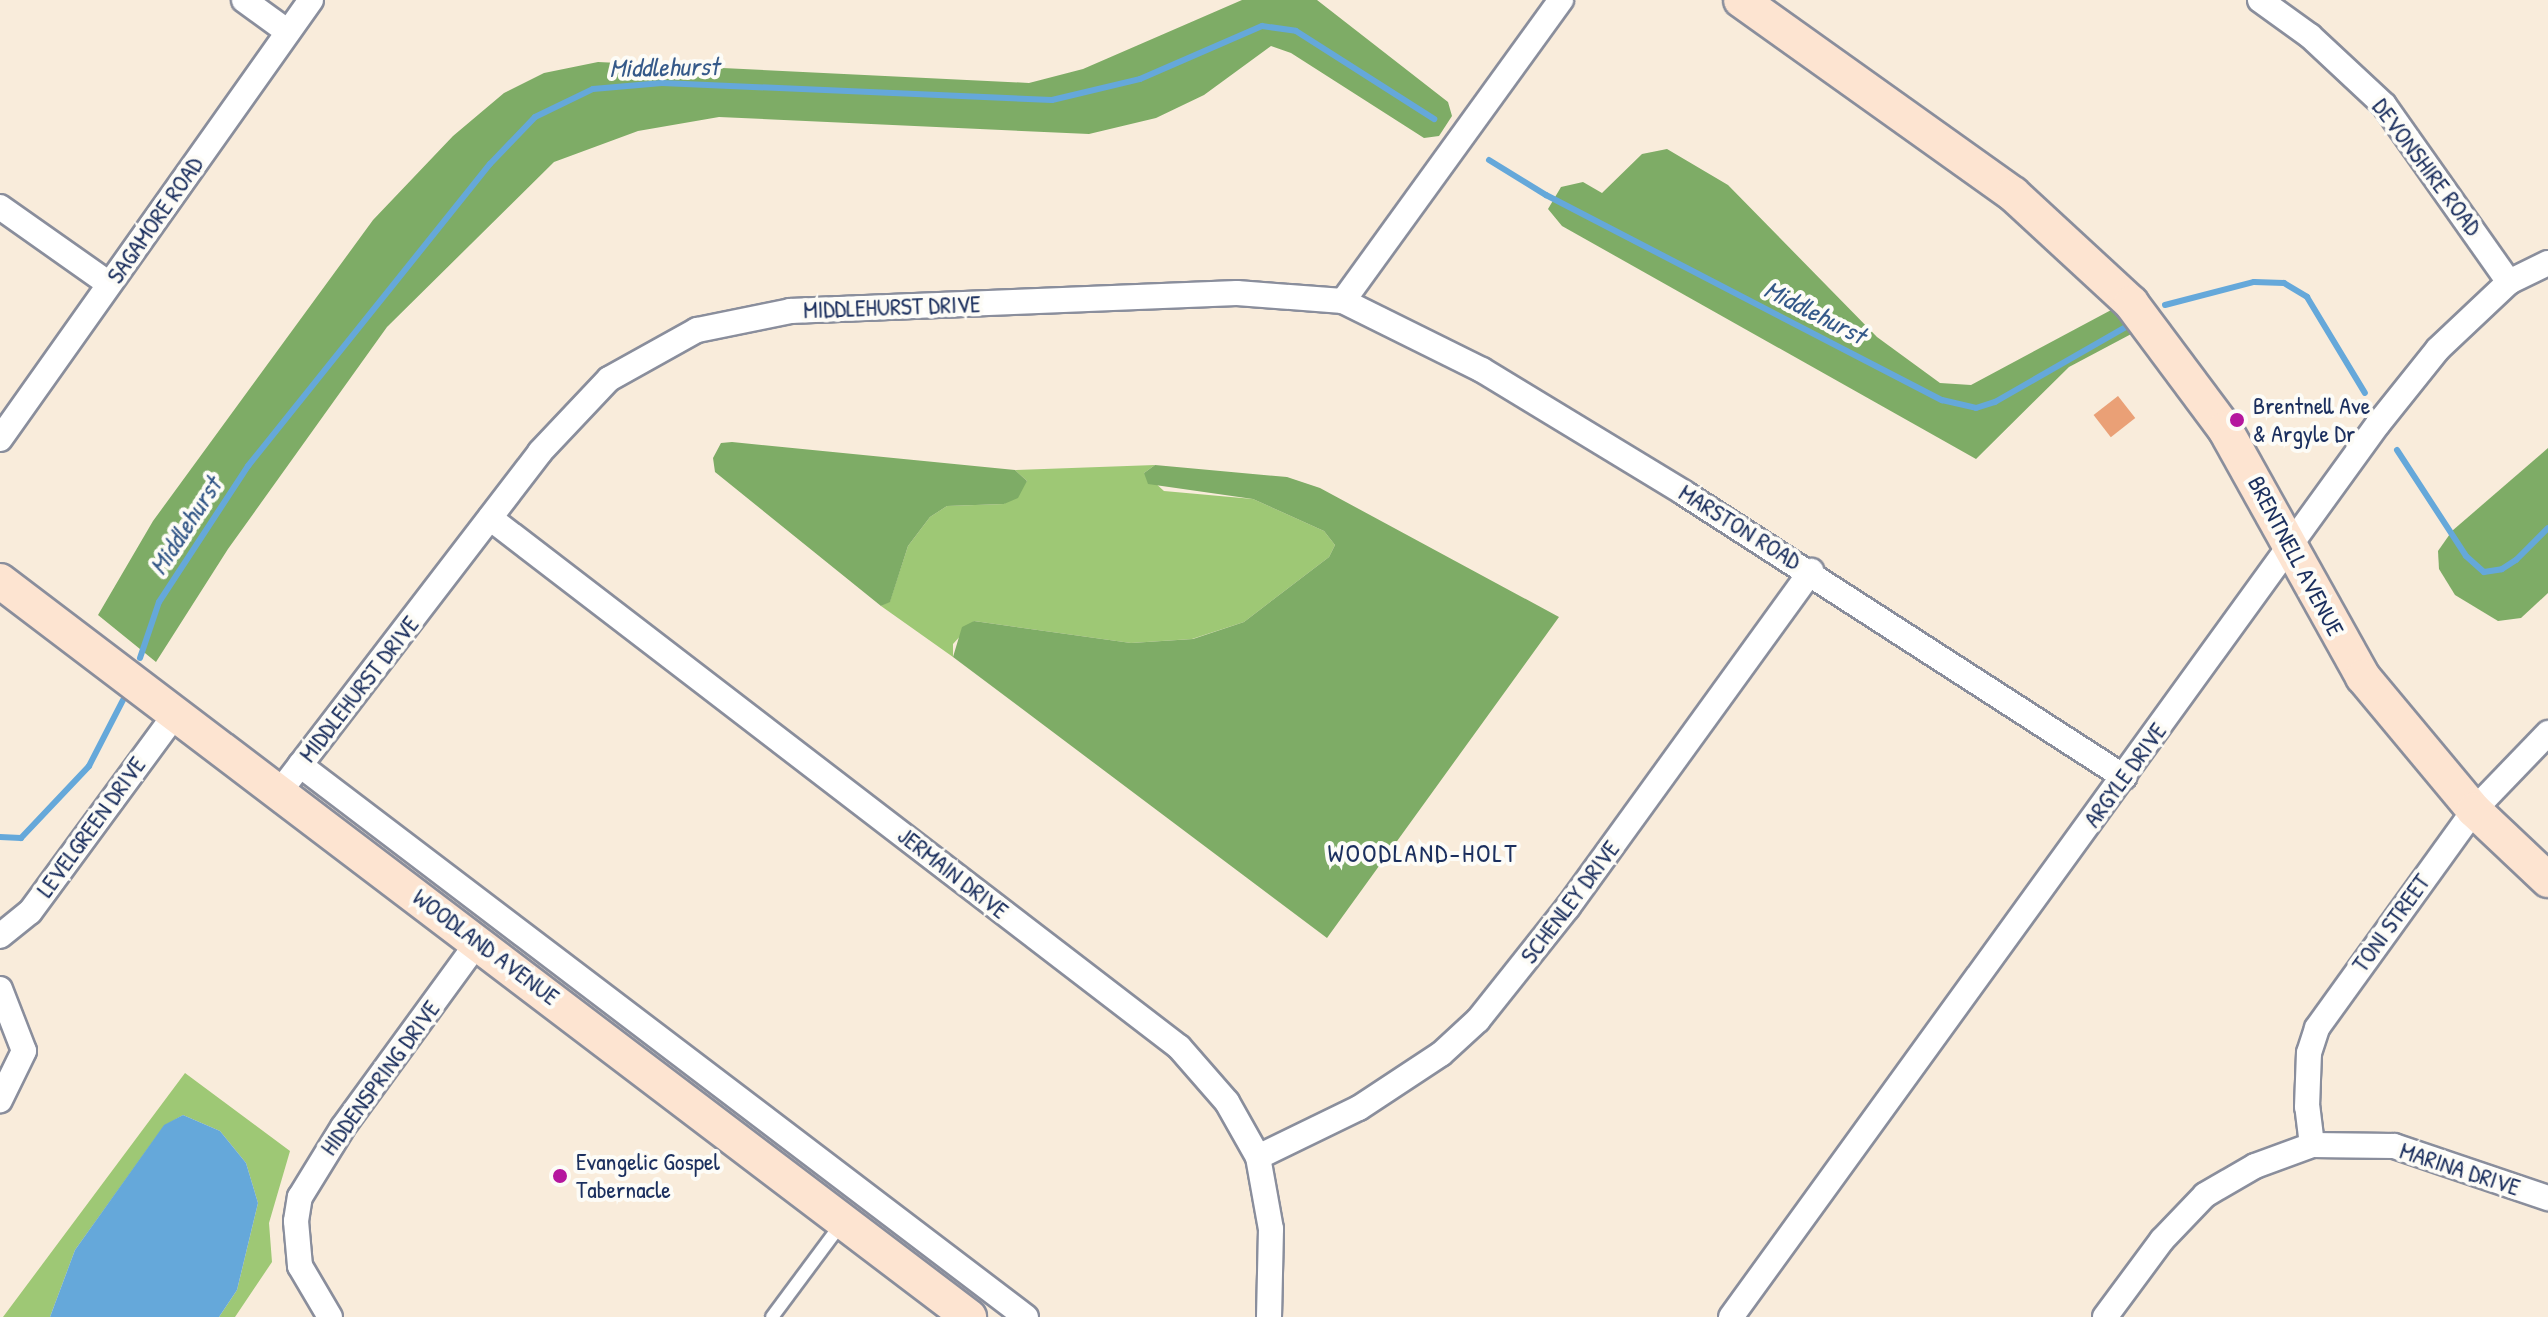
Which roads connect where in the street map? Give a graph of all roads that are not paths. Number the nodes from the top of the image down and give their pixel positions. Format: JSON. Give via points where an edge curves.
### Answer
{"nodes":[{"id":1,"x":244,"y":0,"type":"edge"},
{"id":2,"x":311,"y":0,"type":"edge"},
{"id":3,"x":1561,"y":0,"type":"edge"},
{"id":4,"x":1741,"y":0,"type":"edge"},
{"id":5,"x":2260,"y":0,"type":"edge"},
{"id":6,"x":288,"y":32,"type":"junction"},
{"id":7,"x":0,"y":207,"type":"edge"},
{"id":8,"x":2548,"y":263,"type":"edge"},
{"id":9,"x":2509,"y":282,"type":"junction"},
{"id":10,"x":109,"y":284,"type":"junction"},
{"id":11,"x":1343,"y":301,"type":"junction"},
{"id":12,"x":0,"y":439,"type":"edge"},
{"id":13,"x":490,"y":518,"type":"junction"},
{"id":14,"x":2290,"y":548,"type":"junction"},
{"id":15,"x":1811,"y":571,"type":"junction"},
{"id":16,"x":0,"y":581,"type":"edge"},
{"id":17,"x":177,"y":712,"type":"junction"},
{"id":18,"x":2548,"y":733,"type":"edge"},
{"id":19,"x":2124,"y":777,"type":"junction"},
{"id":20,"x":290,"y":778,"type":"junction"},
{"id":21,"x":2474,"y":810,"type":"junction"},
{"id":22,"x":2548,"y":880,"type":"edge"},
{"id":23,"x":0,"y":936,"type":"edge"},
{"id":24,"x":478,"y":942,"type":"junction"},
{"id":25,"x":0,"y":989,"type":"edge"},
{"id":26,"x":0,"y":1100,"type":"edge"},
{"id":27,"x":2312,"y":1145,"type":"junction"},
{"id":28,"x":1258,"y":1157,"type":"junction"},
{"id":29,"x":2548,"y":1198,"type":"edge"},
{"id":30,"x":843,"y":1221,"type":"junction"},
{"id":31,"x":330,"y":1317,"type":"edge"},
{"id":32,"x":772,"y":1317,"type":"edge"},
{"id":33,"x":969,"y":1317,"type":"edge"},
{"id":34,"x":1026,"y":1317,"type":"edge"},
{"id":35,"x":1269,"y":1317,"type":"edge"},
{"id":36,"x":1731,"y":1317,"type":"edge"},
{"id":37,"x":2105,"y":1317,"type":"edge"}],
"edges":[{"from":1,"to":6,"type":"street"},
{"from":2,"to":6,"type":"street","name":"SAGAMORE ROAD"},
{"from":3,"to":11,"type":"street"},
{"from":4,"to":14,"type":"street","name":"BRENTNELL AVENUE","via":[[2013,194],[2070,243],[2170,353],[2254,476]]},
{"from":5,"to":9,"type":"street","name":"DEVONSHIRE ROAD","via":[[2310,36],[2384,105]]},
{"from":6,"to":10,"type":"street","name":"SAGAMORE ROAD"},
{"from":7,"to":10,"type":"street"},
{"from":8,"to":9,"type":"street","name":"ARGYLE DRIVE"},
{"from":9,"to":14,"type":"street","name":"ARGYLE DRIVE","via":[[2438,349]]},
{"from":10,"to":12,"type":"street","name":"SAGAMORE ROAD"},
{"from":11,"to":13,"type":"street","name":"MIDDLEHURST DRIVE","via":[[1237,293],[790,311],[697,330],[609,379],[540,452]]},
{"from":11,"to":15,"type":"street","name":"MARSTON ROAD","via":[[1482,370]]},
{"from":13,"to":20,"type":"street","name":"MIDDLEHURST DRIVE"},
{"from":13,"to":28,"type":"street","name":"JERMAIN DRIVE","via":[[1179,1047],[1227,1102]]},
{"from":14,"to":19,"type":"street","name":"ARGYLE DRIVE"},
{"from":14,"to":21,"type":"street","name":"BRENTNELL AVENUE","via":[[2363,677]]},
{"from":15,"to":19,"type":"street","name":"MARSTON ROAD"},
{"from":15,"to":28,"type":"street","name":"SCHENLEY DRIVE","via":[[1568,907],[1478,1020],[1441,1054],[1359,1108]]},
{"from":16,"to":17,"type":"street","name":"WOODLAND AVENUE"},
{"from":17,"to":20,"type":"street","name":"WOODLAND AVENUE"},
{"from":17,"to":23,"type":"street","name":"LEVELGREEN DRIVE","via":[[30,912]]},
{"from":18,"to":21,"type":"street","name":"TONI STREET"},
{"from":19,"to":36,"type":"street","name":"ARGYLE DRIVE"},
{"from":20,"to":24,"type":"street","name":"WOODLAND AVENUE"},
{"from":20,"to":34,"type":"street"},
{"from":21,"to":22,"type":"street","name":"BRENTNELL AVENUE"},
{"from":21,"to":27,"type":"street","name":"TONI STREET","via":[[2317,1028],[2309,1053]]},
{"from":24,"to":30,"type":"street","name":"WOODLAND AVENUE"},
{"from":24,"to":31,"type":"street","name":"HIDDENSPRING DRIVE","via":[[312,1172],[296,1221],[300,1266]]},
{"from":25,"to":26,"type":"street","via":[[24,1051]]},
{"from":27,"to":29,"type":"street","name":"MARINA DRIVE","via":[[2394,1146]]},
{"from":27,"to":37,"type":"street","name":"MARINA DRIVE","via":[[2255,1166],[2205,1195],[2162,1240]]},
{"from":28,"to":35,"type":"street","name":"JERMAIN DRIVE","via":[[1271,1229]]},
{"from":30,"to":32,"type":"lane"},
{"from":30,"to":33,"type":"street","name":"WOODLAND AVENUE"}]}
